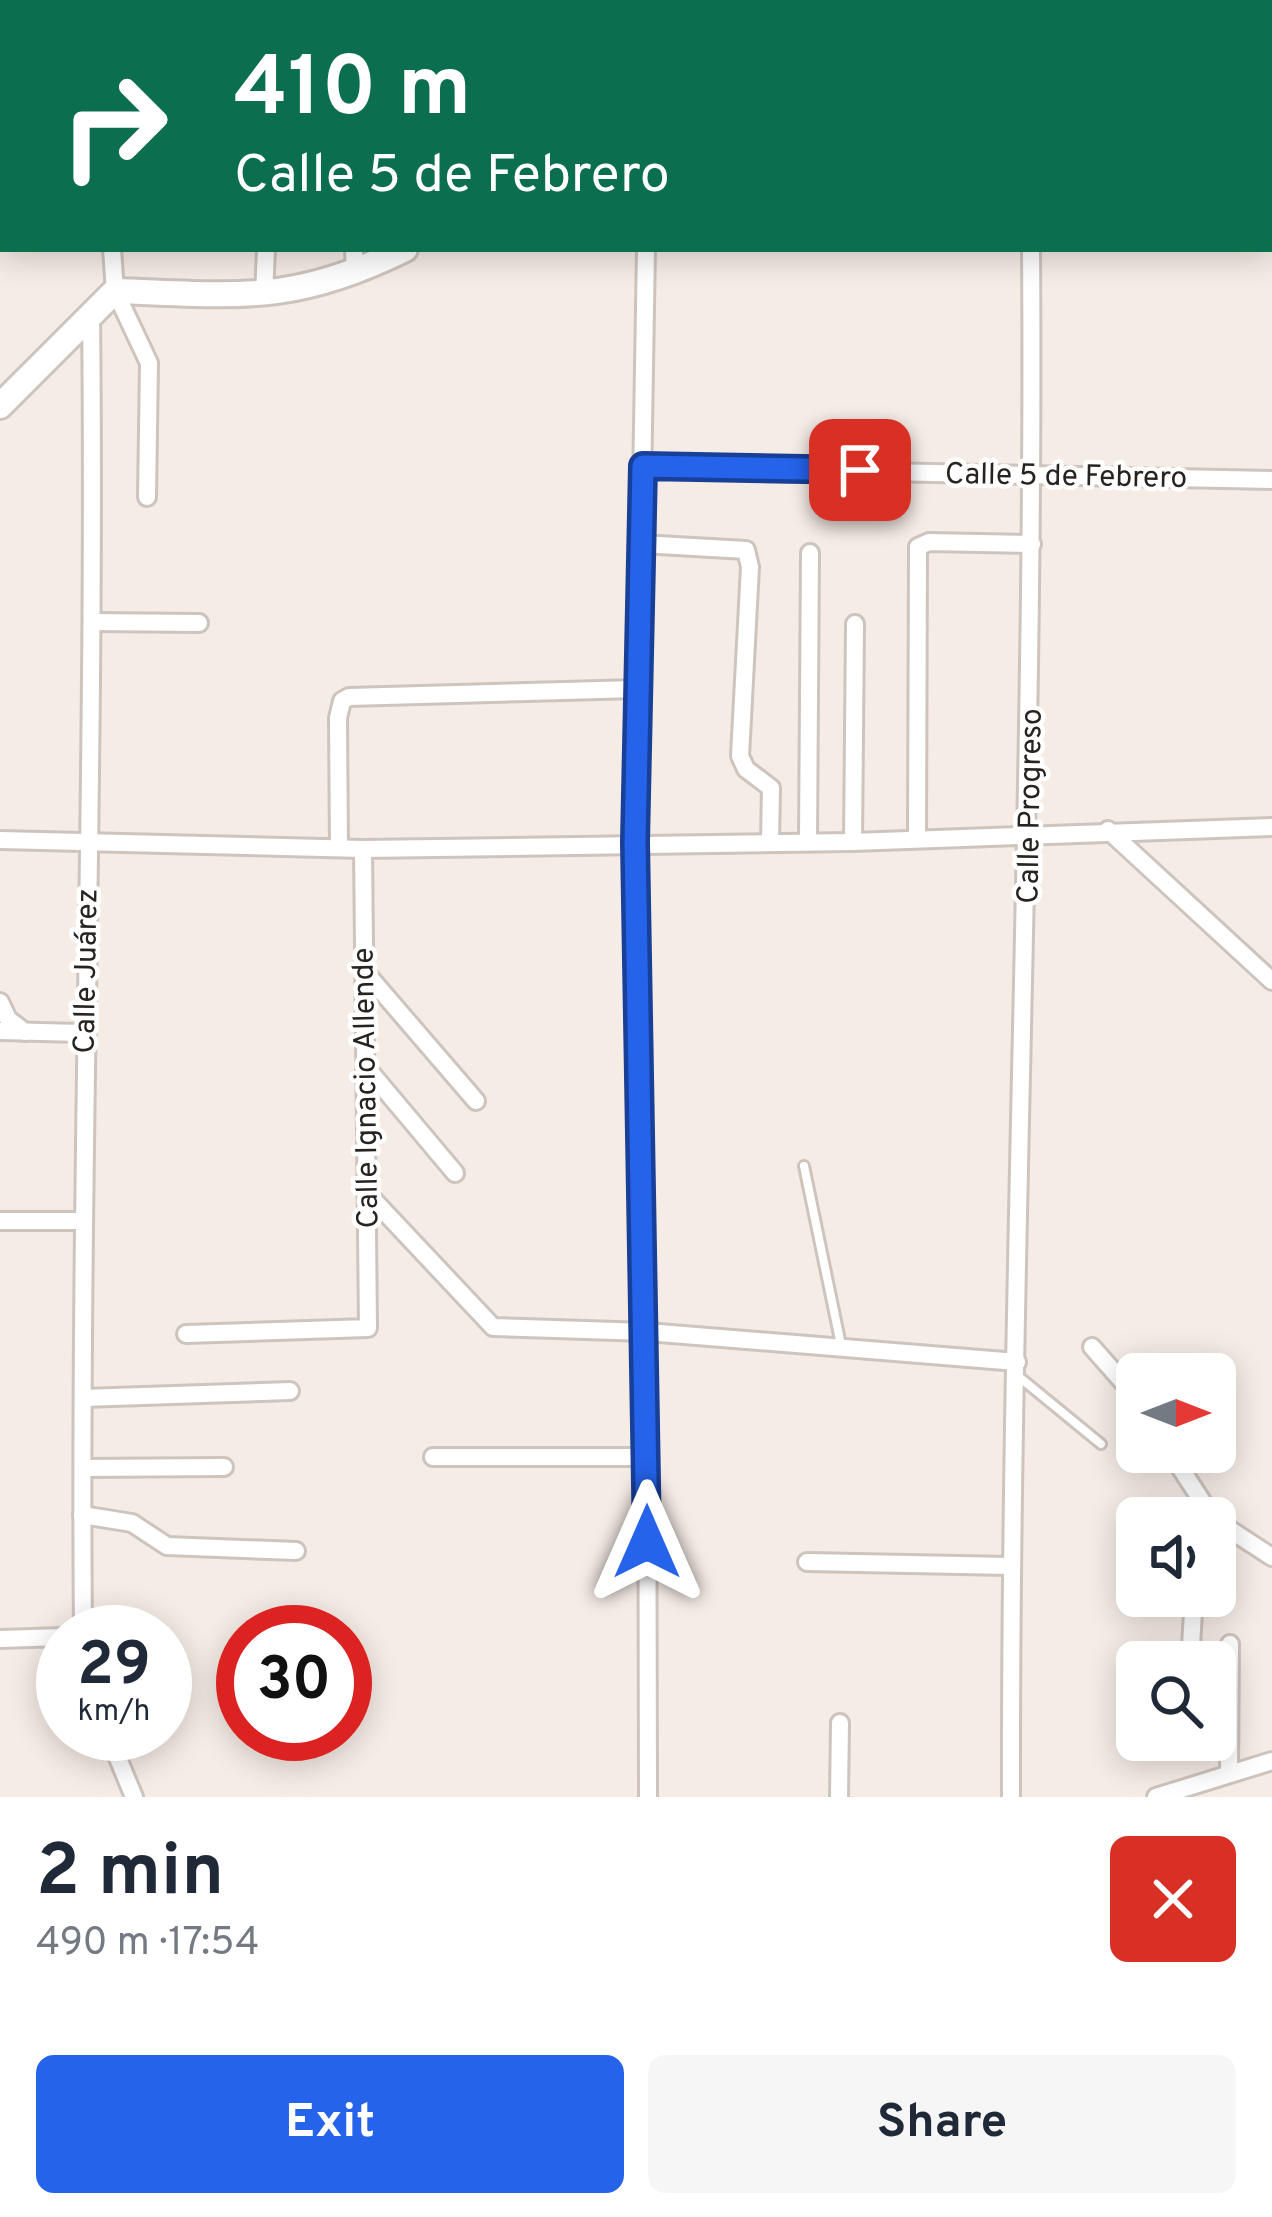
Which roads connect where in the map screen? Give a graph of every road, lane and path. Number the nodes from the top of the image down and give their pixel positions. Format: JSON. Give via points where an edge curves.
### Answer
{"nodes":[{"id":1,"x":112,"y":252,"type":"edge"},
{"id":2,"x":266,"y":252,"type":"edge"},
{"id":3,"x":392,"y":252,"type":"edge"},
{"id":4,"x":646,"y":252,"type":"edge"},
{"id":5,"x":1031,"y":252,"type":"edge"},
{"id":6,"x":355,"y":261,"type":"edge"},
{"id":7,"x":115,"y":291,"type":"junction"},
{"id":8,"x":265,"y":295,"type":"junction"},
{"id":9,"x":92,"y":310,"type":"junction"},
{"id":10,"x":0,"y":406,"type":"edge"},
{"id":11,"x":643,"y":466,"type":"junction"},
{"id":12,"x":1033,"y":472,"type":"junction"},
{"id":13,"x":1272,"y":480,"type":"edge"},
{"id":14,"x":147,"y":497,"type":"dead end"},
{"id":15,"x":641,"y":544,"type":"junction"},
{"id":16,"x":1032,"y":544,"type":"junction"},
{"id":17,"x":810,"y":554,"type":"dead end"},
{"id":18,"x":94,"y":622,"type":"junction"},
{"id":19,"x":199,"y":622,"type":"dead end"},
{"id":20,"x":855,"y":624,"type":"dead end"},
{"id":21,"x":637,"y":689,"type":"junction"},
{"id":22,"x":1272,"y":827,"type":"edge"},
{"id":23,"x":1108,"y":830,"type":"junction"},
{"id":24,"x":1029,"y":835,"type":"junction"},
{"id":25,"x":88,"y":838,"type":"junction"},
{"id":26,"x":917,"y":839,"type":"junction"},
{"id":27,"x":0,"y":840,"type":"edge"},
{"id":28,"x":808,"y":841,"type":"junction"},
{"id":29,"x":635,"y":842,"type":"junction"},
{"id":30,"x":770,"y":842,"type":"junction"},
{"id":31,"x":853,"y":842,"type":"junction"},
{"id":32,"x":339,"y":848,"type":"junction"},
{"id":33,"x":363,"y":849,"type":"junction"},
{"id":34,"x":364,"y":971,"type":"junction"},
{"id":35,"x":1272,"y":981,"type":"edge"},
{"id":36,"x":0,"y":1002,"type":"edge"},
{"id":37,"x":0,"y":1031,"type":"edge"},
{"id":38,"x":25,"y":1033,"type":"junction"},
{"id":39,"x":82,"y":1034,"type":"junction"},
{"id":40,"x":366,"y":1067,"type":"junction"},
{"id":41,"x":476,"y":1101,"type":"dead end"},
{"id":42,"x":804,"y":1166,"type":"dead end"},
{"id":43,"x":455,"y":1173,"type":"dead end"},
{"id":44,"x":365,"y":1192,"type":"junction"},
{"id":45,"x":0,"y":1221,"type":"edge"},
{"id":46,"x":83,"y":1221,"type":"junction"},
{"id":47,"x":647,"y":1332,"type":"junction"},
{"id":48,"x":186,"y":1334,"type":"dead end"},
{"id":49,"x":1092,"y":1347,"type":"dead end"},
{"id":50,"x":841,"y":1348,"type":"junction"},
{"id":51,"x":1017,"y":1369,"type":"junction"},
{"id":52,"x":1116,"y":1374,"type":"edge"},
{"id":53,"x":290,"y":1391,"type":"dead end"},
{"id":54,"x":83,"y":1398,"type":"junction"},
{"id":55,"x":1101,"y":1444,"type":"dead end"},
{"id":56,"x":433,"y":1457,"type":"dead end"},
{"id":57,"x":647,"y":1457,"type":"junction"},
{"id":58,"x":224,"y":1467,"type":"dead end"},
{"id":59,"x":83,"y":1468,"type":"junction"},
{"id":60,"x":82,"y":1515,"type":"junction"},
{"id":61,"x":1236,"y":1534,"type":"edge"},
{"id":62,"x":296,"y":1551,"type":"dead end"},
{"id":63,"x":1272,"y":1557,"type":"edge"},
{"id":64,"x":807,"y":1562,"type":"dead end"},
{"id":65,"x":1010,"y":1566,"type":"junction"},
{"id":66,"x":83,"y":1605,"type":"edge"},
{"id":67,"x":36,"y":1638,"type":"edge"},
{"id":68,"x":0,"y":1639,"type":"edge"},
{"id":69,"x":840,"y":1724,"type":"dead end"},
{"id":70,"x":119,"y":1761,"type":"edge"},
{"id":71,"x":1227,"y":1761,"type":"edge"},
{"id":72,"x":1272,"y":1761,"type":"edge"},
{"id":73,"x":1228,"y":1773,"type":"junction"},
{"id":74,"x":134,"y":1797,"type":"edge"},
{"id":75,"x":648,"y":1797,"type":"edge"},
{"id":76,"x":839,"y":1797,"type":"edge"},
{"id":77,"x":1011,"y":1797,"type":"edge"},
{"id":78,"x":1156,"y":1797,"type":"edge"}],
"edges":[{"from":1,"to":7,"type":"street"},
{"from":2,"to":8,"type":"street"},
{"from":3,"to":6,"type":"main road"},
{"from":4,"to":11,"type":"street"},
{"from":5,"to":12,"type":"street","name":"Calle Progreso"},
{"from":6,"to":8,"type":"main road","via":[[302,290]]},
{"from":7,"to":8,"type":"main road"},
{"from":7,"to":9,"type":"main road"},
{"from":7,"to":14,"type":"street","via":[[148,355]]},
{"from":9,"to":10,"type":"main road"},
{"from":9,"to":18,"type":"street","name":"Calle Juárez"},
{"from":11,"to":12,"type":"street","name":"Calle 5 de Febrero"},
{"from":11,"to":15,"type":"street"},
{"from":12,"to":13,"type":"street","name":"Calle 5 de Febrero"},
{"from":12,"to":16,"type":"street","name":"Calle Progreso"},
{"from":15,"to":21,"type":"street"},
{"from":15,"to":30,"type":"street","via":[[739,546],[749,557],[740,756],[771,788]]},
{"from":16,"to":24,"type":"street","name":"Calle Progreso"},
{"from":16,"to":26,"type":"street","via":[[918,547]]},
{"from":17,"to":28,"type":"street"},
{"from":18,"to":19,"type":"street"},
{"from":18,"to":25,"type":"street","name":"Calle Juárez"},
{"from":20,"to":31,"type":"street"},
{"from":21,"to":29,"type":"street"},
{"from":21,"to":32,"type":"street","via":[[349,697],[338,718]]},
{"from":22,"to":23,"type":"street"},
{"from":23,"to":24,"type":"street"},
{"from":23,"to":35,"type":"street"},
{"from":24,"to":26,"type":"street"},
{"from":24,"to":51,"type":"street","name":"Calle Progreso"},
{"from":25,"to":27,"type":"street"},
{"from":25,"to":32,"type":"street"},
{"from":25,"to":39,"type":"street","name":"Calle Juárez"},
{"from":26,"to":31,"type":"street"},
{"from":28,"to":30,"type":"street"},
{"from":28,"to":31,"type":"street"},
{"from":29,"to":30,"type":"street"},
{"from":29,"to":33,"type":"street"},
{"from":29,"to":47,"type":"street"},
{"from":32,"to":33,"type":"street"},
{"from":33,"to":34,"type":"street","name":"Calle Ignacio Allende"},
{"from":34,"to":40,"type":"street","name":"Calle Ignacio Allende"},
{"from":34,"to":41,"type":"street"},
{"from":36,"to":38,"type":"street"},
{"from":37,"to":38,"type":"street"},
{"from":38,"to":39,"type":"street"},
{"from":39,"to":46,"type":"street","name":"Calle Juárez"},
{"from":40,"to":43,"type":"street"},
{"from":40,"to":44,"type":"street","name":"Calle Ignacio Allende"},
{"from":42,"to":50,"type":"lane"},
{"from":44,"to":47,"type":"street","via":[[493,1327]]},
{"from":44,"to":48,"type":"street","name":"Calle Ignacio Allende","via":[[368,1328]]},
{"from":45,"to":46,"type":"street"},
{"from":46,"to":54,"type":"street","name":"Calle Juárez"},
{"from":47,"to":50,"type":"street"},
{"from":47,"to":57,"type":"street"},
{"from":49,"to":52,"type":"street"},
{"from":50,"to":51,"type":"street"},
{"from":51,"to":55,"type":"lane"},
{"from":51,"to":65,"type":"street","name":"Calle Progreso"},
{"from":53,"to":54,"type":"street"},
{"from":54,"to":59,"type":"street","name":"Calle Juárez"},
{"from":56,"to":57,"type":"street"},
{"from":57,"to":75,"type":"street"},
{"from":58,"to":59,"type":"street"},
{"from":59,"to":60,"type":"street","name":"Calle Juárez"},
{"from":60,"to":62,"type":"street","via":[[132,1523],[167,1546]]},
{"from":60,"to":66,"type":"street","name":"Calle Juárez"},
{"from":61,"to":63,"type":"street"},
{"from":64,"to":65,"type":"street"},
{"from":65,"to":77,"type":"street","name":"Calle Progreso"},
{"from":67,"to":68,"type":"street"},
{"from":69,"to":76,"type":"street"},
{"from":70,"to":74,"type":"street"},
{"from":71,"to":73,"type":"street"},
{"from":72,"to":73,"type":"street"},
{"from":73,"to":78,"type":"street"}]}
